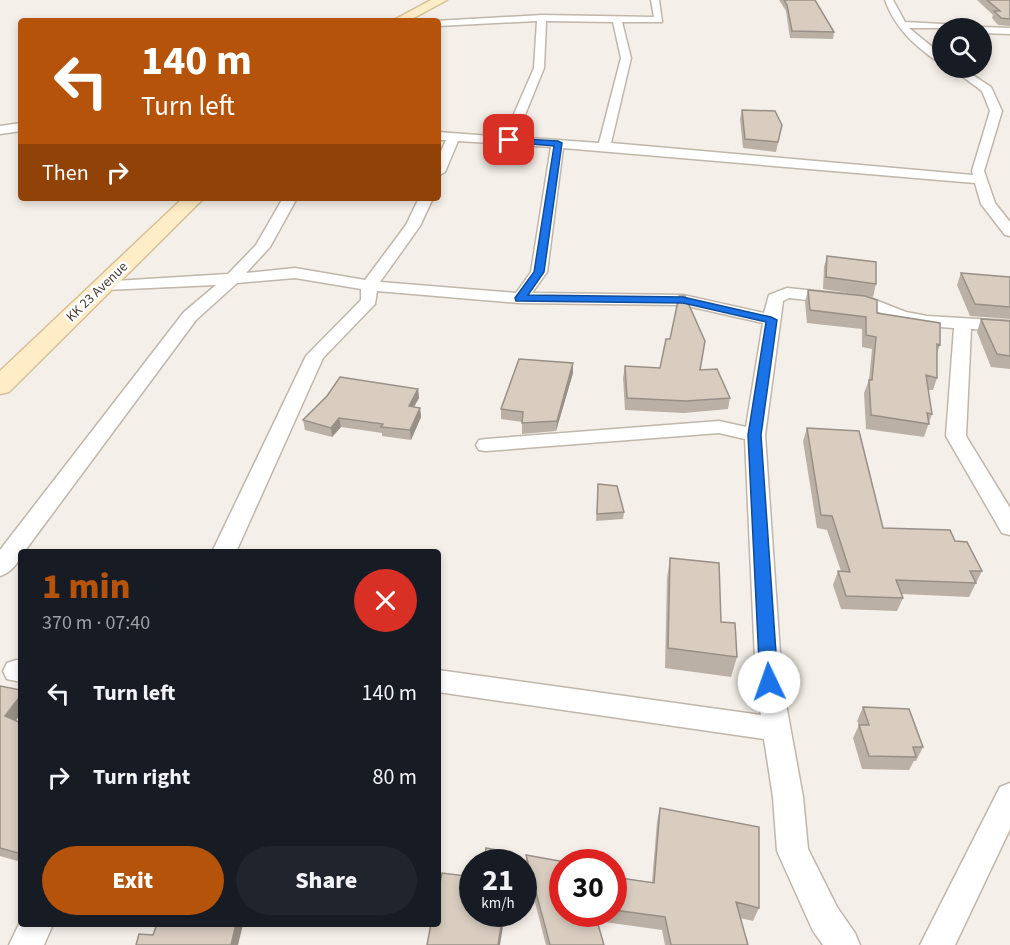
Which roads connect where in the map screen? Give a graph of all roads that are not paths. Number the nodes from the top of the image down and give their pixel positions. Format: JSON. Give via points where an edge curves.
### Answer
{"nodes":[{"id":1,"x":441,"y":0,"type":"edge"},
{"id":2,"x":655,"y":0,"type":"edge"},
{"id":3,"x":889,"y":0,"type":"edge"},
{"id":4,"x":404,"y":18,"type":"edge"},
{"id":5,"x":542,"y":18,"type":"junction"},
{"id":6,"x":617,"y":18,"type":"junction"},
{"id":7,"x":441,"y":23,"type":"edge"},
{"id":8,"x":902,"y":26,"type":"junction"},
{"id":9,"x":932,"y":27,"type":"edge"},
{"id":10,"x":992,"y":30,"type":"edge"},
{"id":11,"x":1010,"y":31,"type":"edge"},
{"id":12,"x":932,"y":53,"type":"edge"},
{"id":13,"x":971,"y":78,"type":"edge"},
{"id":14,"x":18,"y":127,"type":"edge"},
{"id":15,"x":0,"y":130,"type":"edge"},
{"id":16,"x":441,"y":136,"type":"edge"},
{"id":17,"x":454,"y":137,"type":"junction"},
{"id":18,"x":509,"y":140,"type":"junction"},
{"id":19,"x":558,"y":143,"type":"junction"},
{"id":20,"x":604,"y":146,"type":"junction"},
{"id":21,"x":441,"y":165,"type":"edge"},
{"id":22,"x":981,"y":180,"type":"junction"},
{"id":23,"x":191,"y":201,"type":"edge"},
{"id":24,"x":288,"y":201,"type":"edge"},
{"id":25,"x":425,"y":201,"type":"edge"},
{"id":26,"x":1010,"y":232,"type":"edge"},
{"id":27,"x":232,"y":279,"type":"junction"},
{"id":28,"x":105,"y":285,"type":"junction"},
{"id":29,"x":369,"y":286,"type":"junction"},
{"id":30,"x":520,"y":298,"type":"junction"},
{"id":31,"x":771,"y":320,"type":"junction"},
{"id":32,"x":963,"y":323,"type":"junction"},
{"id":33,"x":1010,"y":326,"type":"edge"},
{"id":34,"x":0,"y":386,"type":"edge"},
{"id":35,"x":755,"y":435,"type":"junction"},
{"id":36,"x":486,"y":445,"type":"dead end"},
{"id":37,"x":1010,"y":527,"type":"edge"},
{"id":38,"x":225,"y":549,"type":"edge"},
{"id":39,"x":0,"y":567,"type":"edge"},
{"id":40,"x":441,"y":681,"type":"edge"},
{"id":41,"x":777,"y":729,"type":"junction"},
{"id":42,"x":1010,"y":797,"type":"edge"},
{"id":43,"x":35,"y":927,"type":"edge"},
{"id":44,"x":26,"y":945,"type":"edge"},
{"id":45,"x":843,"y":945,"type":"edge"},
{"id":46,"x":937,"y":945,"type":"edge"}],
"edges":[{"from":1,"to":4,"type":"main road"},
{"from":2,"to":6,"type":"street","via":[[659,20]]},
{"from":3,"to":8,"type":"street"},
{"from":5,"to":6,"type":"street"},
{"from":5,"to":7,"type":"street"},
{"from":5,"to":18,"type":"street","via":[[538,68]]},
{"from":6,"to":20,"type":"street","via":[[626,58]]},
{"from":8,"to":9,"type":"street"},
{"from":8,"to":12,"type":"street"},
{"from":10,"to":11,"type":"street"},
{"from":13,"to":22,"type":"street","via":[[987,89],[996,111],[978,171]]},
{"from":14,"to":15,"type":"street"},
{"from":16,"to":17,"type":"street"},
{"from":17,"to":18,"type":"street"},
{"from":17,"to":21,"type":"street"},
{"from":18,"to":19,"type":"street"},
{"from":19,"to":20,"type":"street"},
{"from":19,"to":30,"type":"street","via":[[539,272]]},
{"from":20,"to":22,"type":"street"},
{"from":22,"to":26,"type":"street","via":[[988,204]]},
{"from":23,"to":28,"type":"main road","name":"KK 23 Avenue"},
{"from":24,"to":27,"type":"street","via":[[262,247]]},
{"from":25,"to":29,"type":"street","via":[[413,226]]},
{"from":27,"to":28,"type":"street"},
{"from":27,"to":29,"type":"street","via":[[295,273]]},
{"from":27,"to":39,"type":"street","via":[[190,316]]},
{"from":28,"to":34,"type":"main road","name":"KK 23 Avenue"},
{"from":29,"to":30,"type":"street"},
{"from":29,"to":38,"type":"street","via":[[369,301],[315,356]]},
{"from":30,"to":31,"type":"street","via":[[683,300]]},
{"from":31,"to":32,"type":"street","via":[[775,298],[787,293],[865,301],[902,316]]},
{"from":31,"to":35,"type":"street"},
{"from":32,"to":33,"type":"street"},
{"from":32,"to":37,"type":"street","via":[[956,436]]},
{"from":35,"to":36,"type":"street","via":[[719,427]]},
{"from":35,"to":41,"type":"street","via":[[769,682]]},
{"from":40,"to":41,"type":"street"},
{"from":41,"to":45,"type":"street","via":[[793,851],[825,919]]},
{"from":42,"to":46,"type":"street"},
{"from":43,"to":44,"type":"street"}]}
